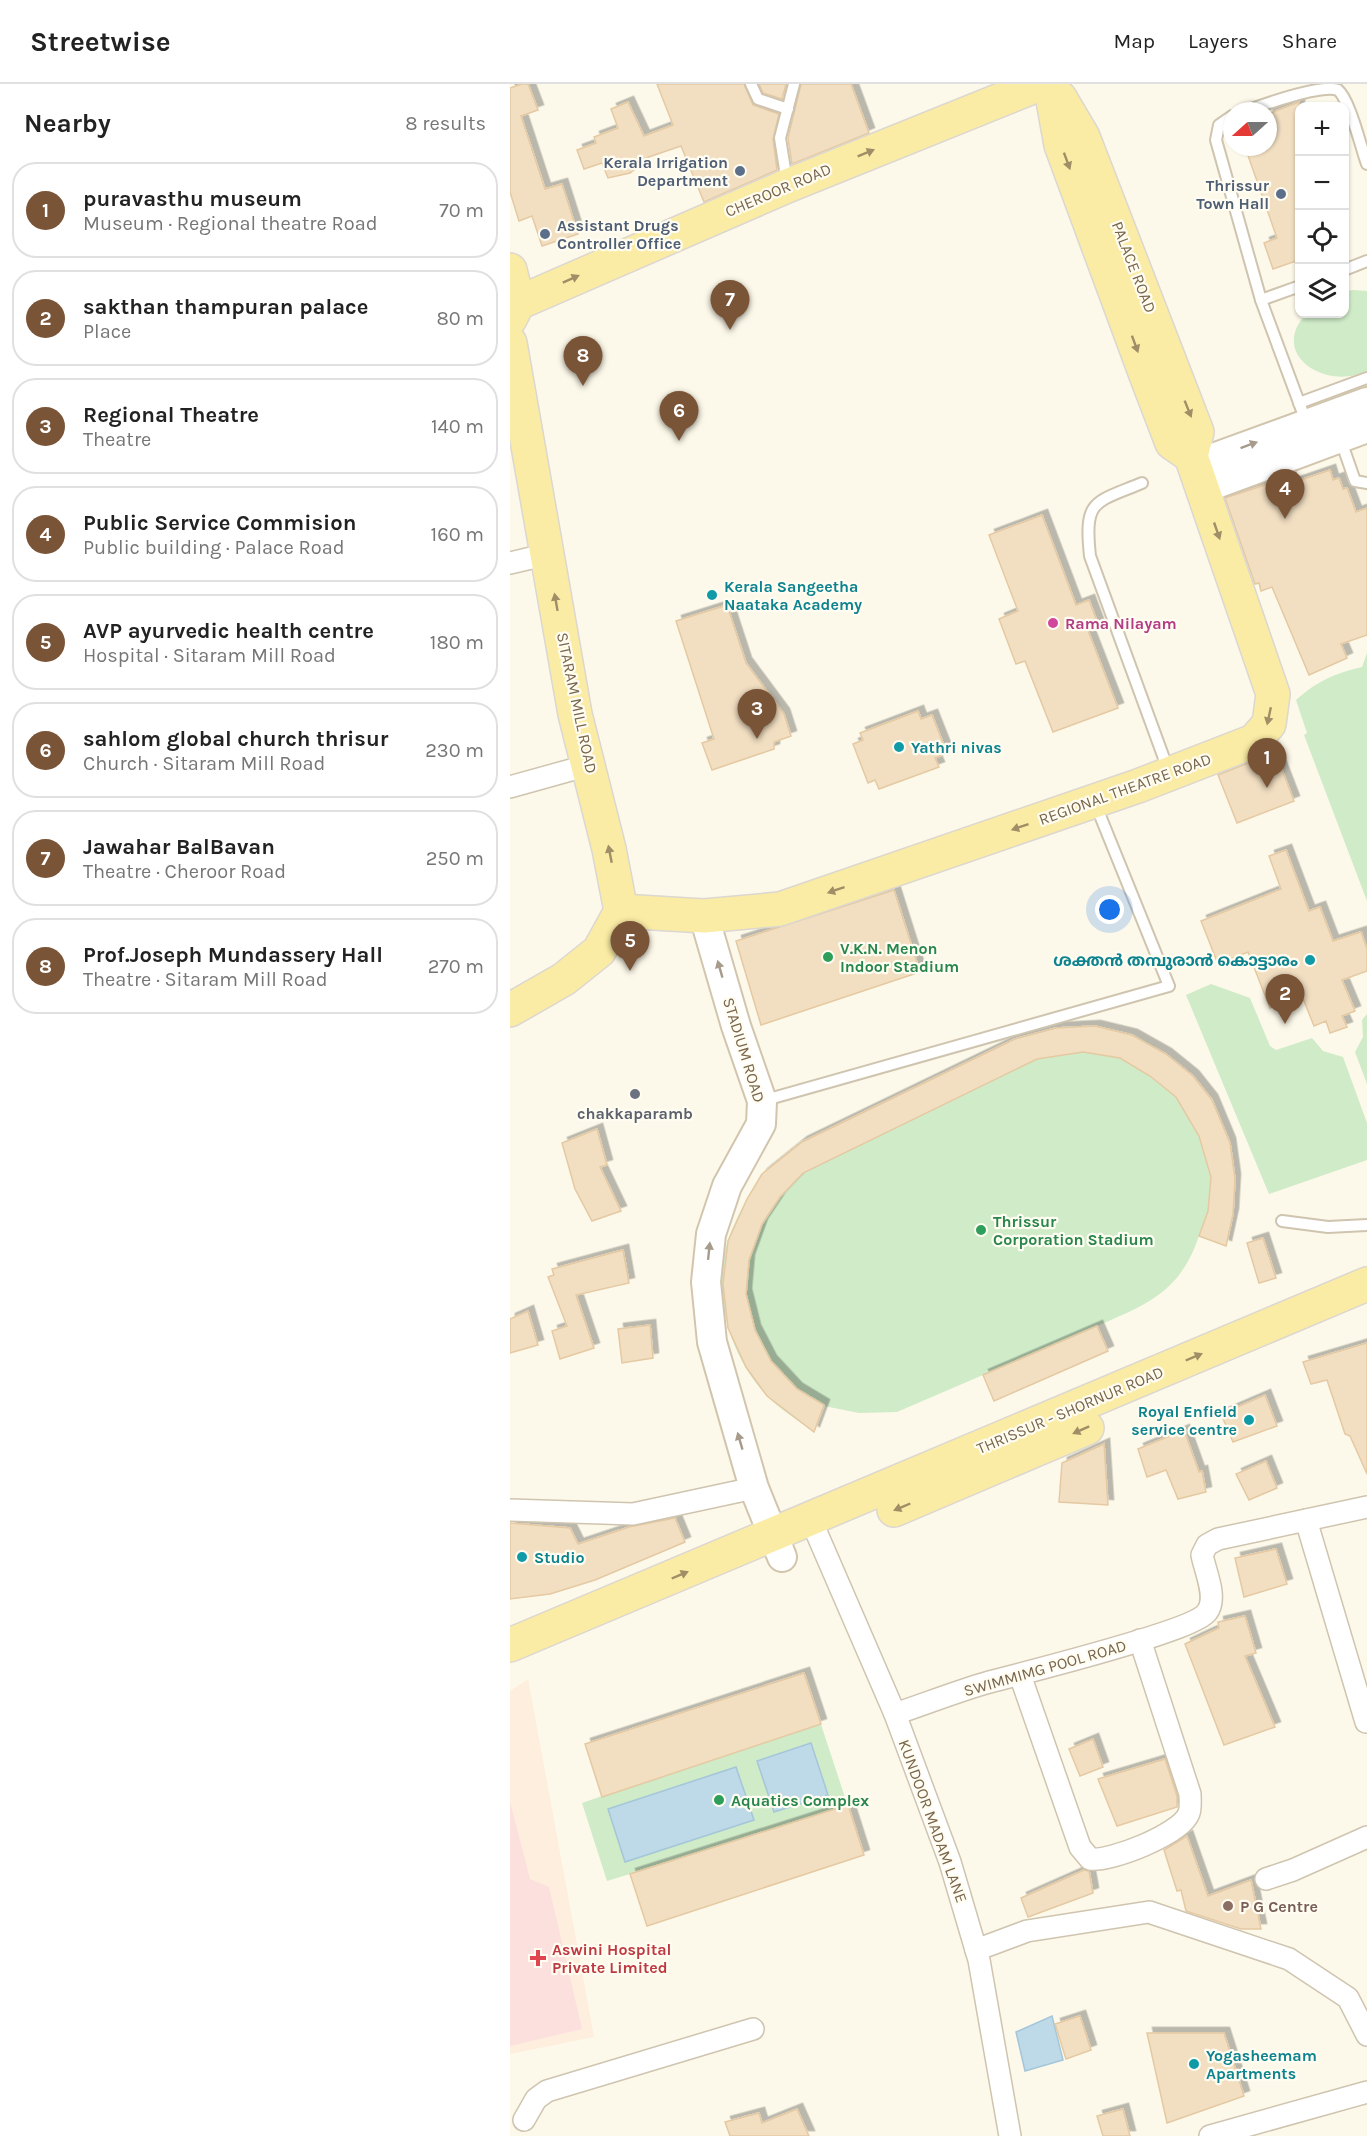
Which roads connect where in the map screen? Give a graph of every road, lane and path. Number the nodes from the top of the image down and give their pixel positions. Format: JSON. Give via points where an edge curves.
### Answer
{"nodes":[{"id":1,"x":751,"y":84,"type":"edge"},
{"id":2,"x":794,"y":84,"type":"edge"},
{"id":3,"x":1040,"y":84,"type":"edge"},
{"id":4,"x":1051,"y":84,"type":"edge"},
{"id":5,"x":1271,"y":102,"type":"edge"},
{"id":6,"x":788,"y":109,"type":"junction"},
{"id":7,"x":1223,"y":122,"type":"edge"},
{"id":8,"x":1367,"y":164,"type":"edge"},
{"id":9,"x":787,"y":186,"type":"junction"},
{"id":10,"x":1367,"y":261,"type":"edge"},
{"id":11,"x":1349,"y":268,"type":"edge"},
{"id":12,"x":510,"y":270,"type":"edge"},
{"id":13,"x":1295,"y":287,"type":"edge"},
{"id":14,"x":1261,"y":300,"type":"junction"},
{"id":15,"x":514,"y":311,"type":"edge"},
{"id":16,"x":510,"y":343,"type":"edge"},
{"id":17,"x":1367,"y":378,"type":"edge"},
{"id":18,"x":1367,"y":402,"type":"edge"},
{"id":19,"x":1303,"y":414,"type":"junction"},
{"id":20,"x":1367,"y":428,"type":"edge"},
{"id":21,"x":1340,"y":438,"type":"junction"},
{"id":22,"x":1196,"y":470,"type":"junction"},
{"id":23,"x":1142,"y":483,"type":"dead end"},
{"id":24,"x":1367,"y":483,"type":"edge"},
{"id":25,"x":548,"y":554,"type":"junction"},
{"id":26,"x":510,"y":563,"type":"edge"},
{"id":27,"x":589,"y":765,"type":"junction"},
{"id":28,"x":1170,"y":774,"type":"junction"},
{"id":29,"x":510,"y":787,"type":"edge"},
{"id":30,"x":1094,"y":801,"type":"junction"},
{"id":31,"x":621,"y":911,"type":"junction"},
{"id":32,"x":704,"y":916,"type":"junction"},
{"id":33,"x":510,"y":1010,"type":"edge"},
{"id":34,"x":762,"y":1101,"type":"junction"},
{"id":35,"x":1282,"y":1221,"type":"dead end"},
{"id":36,"x":1367,"y":1225,"type":"edge"},
{"id":37,"x":1367,"y":1284,"type":"edge"},
{"id":38,"x":1367,"y":1308,"type":"edge"},
{"id":39,"x":754,"y":1488,"type":"junction"},
{"id":40,"x":1367,"y":1507,"type":"edge"},
{"id":41,"x":510,"y":1510,"type":"edge"},
{"id":42,"x":1306,"y":1520,"type":"junction"},
{"id":43,"x":815,"y":1531,"type":"junction"},
{"id":44,"x":777,"y":1547,"type":"junction"},
{"id":45,"x":646,"y":1601,"type":"junction"},
{"id":46,"x":1140,"y":1640,"type":"junction"},
{"id":47,"x":510,"y":1645,"type":"edge"},
{"id":48,"x":510,"y":1668,"type":"edge"},
{"id":49,"x":1020,"y":1675,"type":"junction"},
{"id":50,"x":895,"y":1714,"type":"junction"},
{"id":51,"x":1366,"y":1722,"type":"edge"},
{"id":52,"x":1367,"y":1837,"type":"edge"},
{"id":53,"x":1266,"y":1879,"type":"dead end"},
{"id":54,"x":976,"y":1950,"type":"junction"},
{"id":55,"x":753,"y":2030,"type":"dead end"},
{"id":56,"x":1367,"y":2035,"type":"edge"},
{"id":57,"x":1367,"y":2092,"type":"edge"},
{"id":58,"x":521,"y":2127,"type":"edge"},
{"id":59,"x":1010,"y":2136,"type":"edge"},
{"id":60,"x":1210,"y":2136,"type":"edge"}],
"edges":[{"from":1,"to":6,"type":"lane","via":[[758,99]]},
{"from":2,"to":6,"type":"lane"},
{"from":9,"to":3,"type":"main road","name":"CHEROOR ROAD","one_way":true},
{"from":4,"to":22,"type":"main road","name":"PALACE ROAD","one_way":true,"via":[[1083,137],[1197,432]]},
{"from":5,"to":8,"type":"lane","via":[[1312,87],[1328,85],[1340,91]]},
{"from":6,"to":9,"type":"lane","via":[[780,138]]},
{"from":7,"to":14,"type":"lane","via":[[1216,140]]},
{"from":15,"to":9,"type":"main road","name":"CHEROOR ROAD","one_way":true},
{"from":10,"to":11,"type":"lane"},
{"from":12,"to":15,"type":"main road"},
{"from":13,"to":14,"type":"lane"},
{"from":14,"to":19,"type":"lane"},
{"from":16,"to":25,"type":"main road","name":"SITARAM MILL ROAD"},
{"from":17,"to":19,"type":"lane"},
{"from":18,"to":19,"type":"main road"},
{"from":22,"to":19,"type":"main road","one_way":true},
{"from":20,"to":21,"type":"main road"},
{"from":21,"to":22,"type":"main road"},
{"from":21,"to":24,"type":"lane","via":[[1355,481]]},
{"from":22,"to":28,"type":"main road","name":"REGIONAL THEATRE ROAD","one_way":true,"via":[[1273,694],[1269,724],[1254,741]]},
{"from":23,"to":28,"type":"lane","via":[[1099,501],[1091,509],[1087,526],[1090,556]]},
{"from":25,"to":26,"type":"street"},
{"from":27,"to":25,"type":"main road","name":"SITARAM MILL ROAD","one_way":true,"via":[[575,714]]},
{"from":27,"to":29,"type":"street"},
{"from":31,"to":27,"type":"main road","name":"SITARAM MILL ROAD","one_way":true},
{"from":28,"to":30,"type":"main road","name":"REGIONAL THEATRE ROAD"},
{"from":30,"to":32,"type":"main road","name":"REGIONAL THEATRE ROAD","one_way":true,"via":[[780,909]]},
{"from":30,"to":34,"type":"lane","via":[[1169,986]]},
{"from":31,"to":32,"type":"main road"},
{"from":31,"to":33,"type":"main road","via":[[599,951],[564,979]]},
{"from":34,"to":32,"type":"main road","name":"STADIUM ROAD","one_way":true},
{"from":39,"to":34,"type":"main road","name":"STADIUM ROAD","one_way":true,"via":[[712,1342],[706,1282],[711,1234],[727,1186],[761,1124]]},
{"from":35,"to":36,"type":"lane","via":[[1328,1227]]},
{"from":43,"to":37,"type":"main road","name":"THRISSUR - SHORNUR ROAD","one_way":true},
{"from":38,"to":43,"type":"main road","one_way":true},
{"from":39,"to":41,"type":"street","via":[[633,1514]]},
{"from":39,"to":44,"type":"main road","name":"STADIUM ROAD"},
{"from":40,"to":42,"type":"street"},
{"from":42,"to":46,"type":"street","name":"SWIMMIMG POOL ROAD","via":[[1218,1539],[1207,1545],[1202,1555],[1212,1599],[1207,1613]]},
{"from":42,"to":51,"type":"street"},
{"from":43,"to":44,"type":"main road","name":"THRISSUR - SHORNUR ROAD"},
{"from":43,"to":50,"type":"street","name":"KUNDOOR MADAM LANE"},
{"from":44,"to":45,"type":"main road","name":"THRISSUR - SHORNUR ROAD"},
{"from":45,"to":47,"type":"main road"},
{"from":45,"to":48,"type":"main road"},
{"from":46,"to":49,"type":"street","name":"SWIMMIMG POOL ROAD"},
{"from":46,"to":49,"type":"street","via":[[1190,1794],[1189,1813],[1165,1835],[1102,1860],[1090,1858],[1080,1847]]},
{"from":49,"to":50,"type":"street","name":"SWIMMIMG POOL ROAD"},
{"from":50,"to":54,"type":"street","name":"KUNDOOR MADAM LANE","via":[[950,1862]]},
{"from":52,"to":53,"type":"street"},
{"from":54,"to":56,"type":"street","via":[[1027,1930],[1149,1912],[1289,1959],[1348,1998]]},
{"from":54,"to":59,"type":"street","name":"KUNDOOR MADAM LANE"},
{"from":55,"to":58,"type":"street","via":[[547,2091],[536,2099]]},
{"from":57,"to":60,"type":"street"}]}
